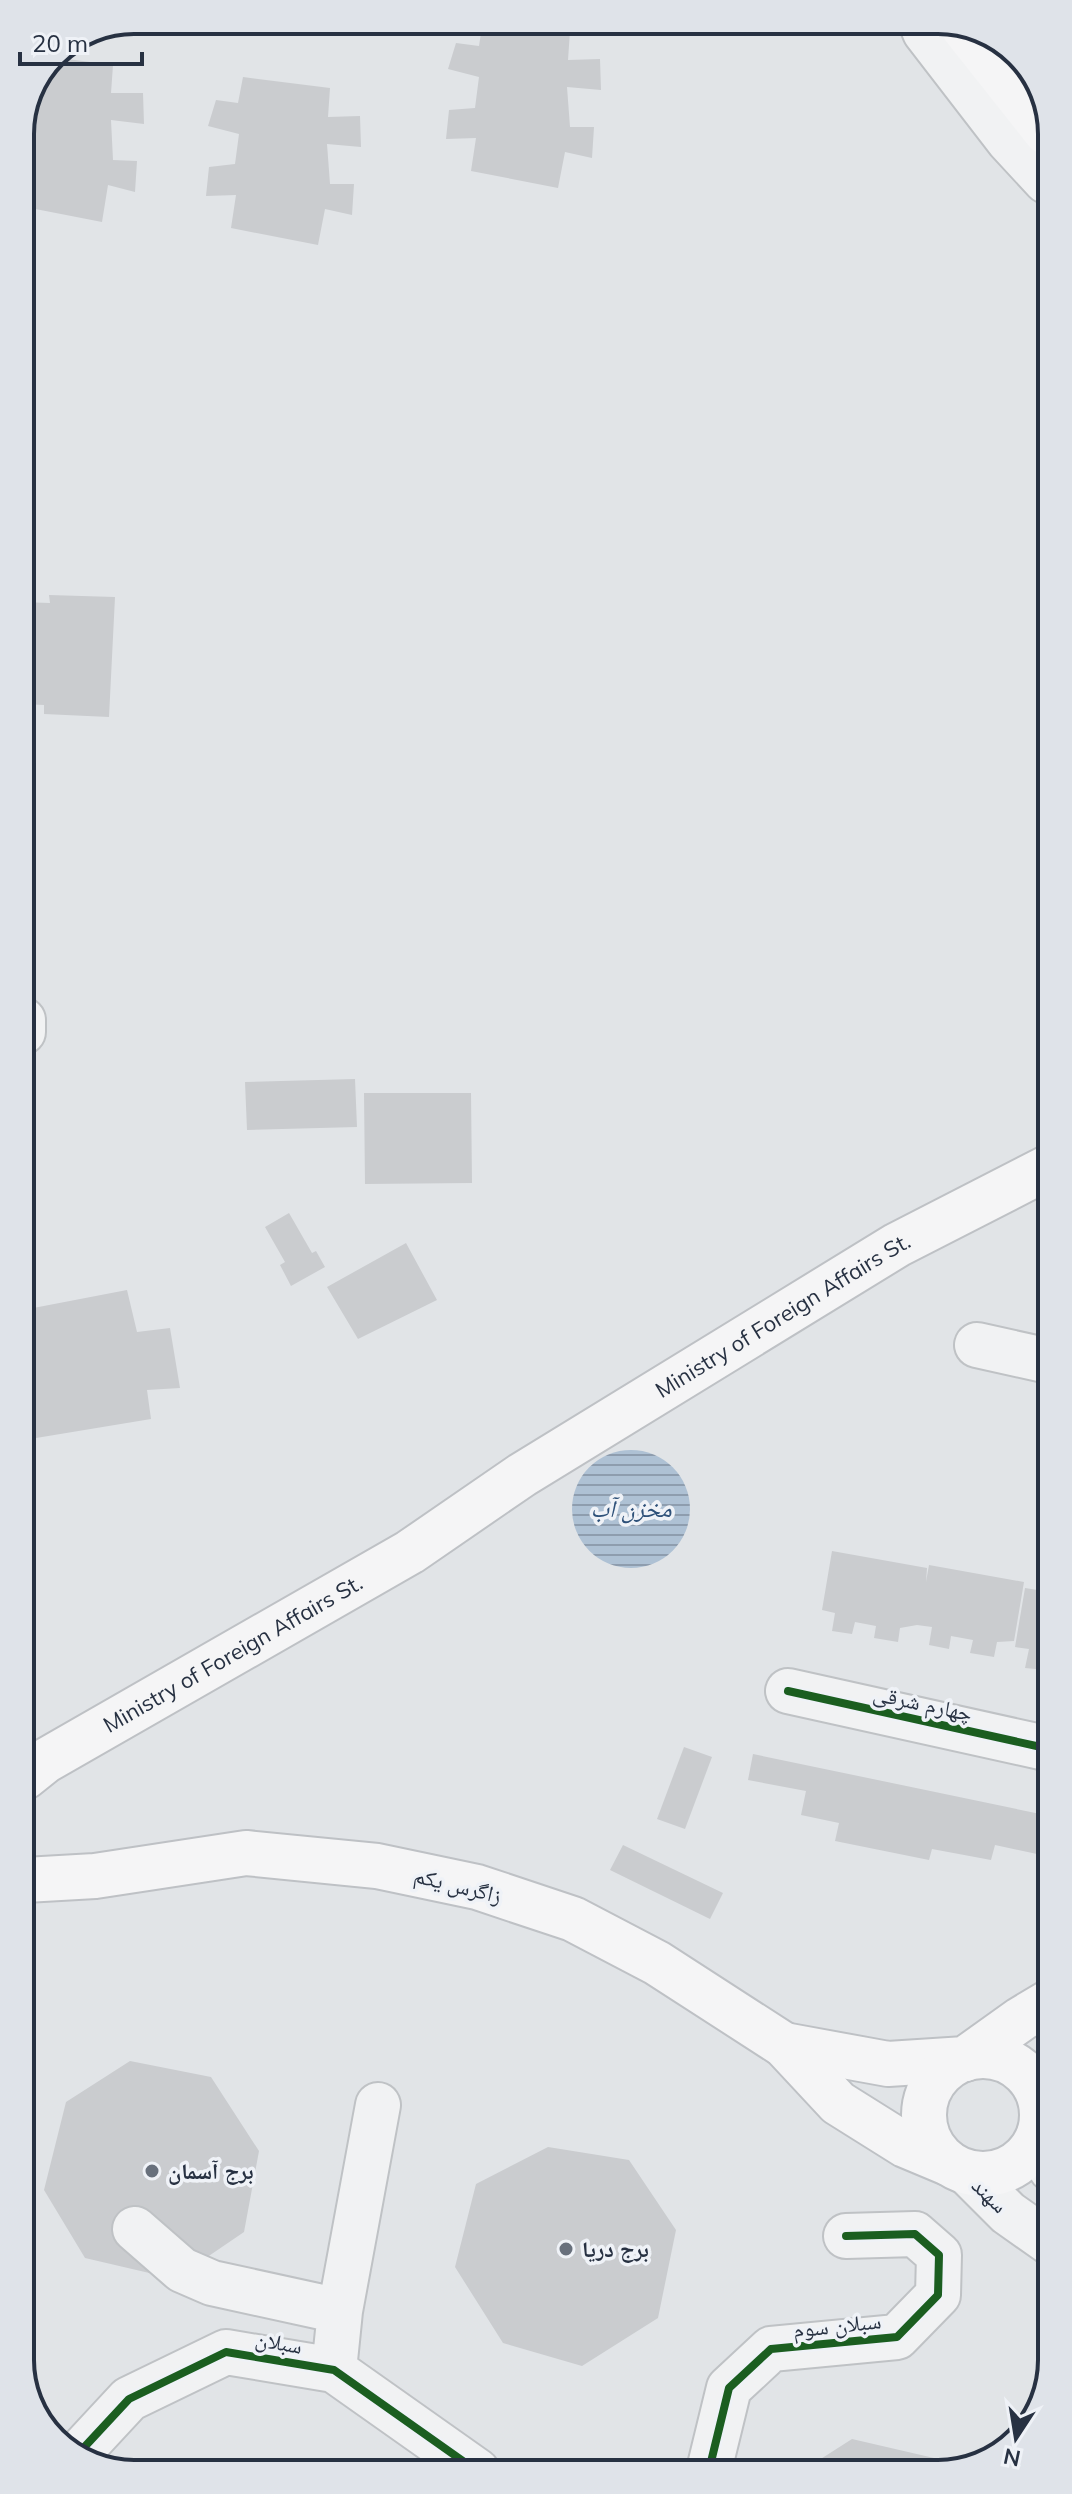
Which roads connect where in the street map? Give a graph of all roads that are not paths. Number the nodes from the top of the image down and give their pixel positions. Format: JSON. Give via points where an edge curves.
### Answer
{"nodes":[{"id":1,"x":927,"y":34,"type":"edge"},
{"id":2,"x":974,"y":41,"type":"edge"},
{"id":3,"x":1037,"y":120,"type":"edge"},
{"id":4,"x":1038,"y":172,"type":"edge"},
{"id":5,"x":1038,"y":1173,"type":"edge"},
{"id":6,"x":977,"y":1345,"type":"dead end"},
{"id":7,"x":1038,"y":1359,"type":"edge"},
{"id":8,"x":788,"y":1691,"type":"dead end"},
{"id":9,"x":1038,"y":1746,"type":"edge"},
{"id":10,"x":34,"y":1767,"type":"edge"},
{"id":11,"x":34,"y":1857,"type":"edge"},
{"id":12,"x":95,"y":1876,"type":"junction"},
{"id":13,"x":34,"y":1879,"type":"edge"},
{"id":14,"x":34,"y":1902,"type":"edge"},
{"id":15,"x":1038,"y":2009,"type":"edge"},
{"id":16,"x":784,"y":2045,"type":"junction"},
{"id":17,"x":965,"y":2059,"type":"junction"},
{"id":18,"x":1038,"y":2093,"type":"edge"},
{"id":19,"x":378,"y":2105,"type":"dead end"},
{"id":20,"x":1038,"y":2139,"type":"edge"},
{"id":21,"x":958,"y":2168,"type":"junction"},
{"id":22,"x":135,"y":2229,"type":"dead end"},
{"id":23,"x":1038,"y":2234,"type":"edge"},
{"id":24,"x":846,"y":2236,"type":"dead end"},
{"id":25,"x":340,"y":2311,"type":"junction"},
{"id":26,"x":334,"y":2370,"type":"junction"},
{"id":27,"x":84,"y":2447,"type":"edge"},
{"id":28,"x":461,"y":2460,"type":"edge"},
{"id":29,"x":711,"y":2460,"type":"edge"}],
"edges":[{"from":1,"to":4,"type":"street"},
{"from":2,"to":3,"type":"main road"},
{"from":5,"to":10,"type":"main road","name":"Ministry of Foreign Affairs St.","via":[[897,1245],[522,1475],[410,1552]]},
{"from":6,"to":7,"type":"street"},
{"from":8,"to":9,"type":"street","name":"چهارم شرقی"},
{"from":11,"to":12,"type":"main road"},
{"from":12,"to":13,"type":"main road"},
{"from":12,"to":14,"type":"main road"},
{"from":12,"to":16,"type":"main road","name":"زاگرس یکم","via":[[246,1853],[377,1866],[477,1887],[573,1919],[657,1963]]},
{"from":15,"to":17,"type":"main road"},
{"from":16,"to":17,"type":"main road","name":"زاگرس یکم","via":[[888,2064]]},
{"from":16,"to":21,"type":"main road","name":"زاگرس یکم","via":[[838,2103],[905,2145]]},
{"from":17,"to":18,"type":"main road","via":[[987,2056],[1008,2062],[1026,2074]]},
{"from":17,"to":21,"type":"main road","via":[[946,2068],[924,2105],[924,2127],[933,2147]]},
{"from":19,"to":25,"type":"street"},
{"from":20,"to":21,"type":"main road","via":[[1011,2167],[990,2174]]},
{"from":21,"to":23,"type":"street","name":"سهند"},
{"from":22,"to":25,"type":"street","via":[[182,2270],[212,2283]]},
{"from":24,"to":29,"type":"street","name":"سبلان سوم","via":[[915,2234],[939,2255],[938,2295],[897,2337],[771,2349],[729,2388]]},
{"from":25,"to":26,"type":"street"},
{"from":26,"to":27,"type":"street","name":"سبلان","via":[[226,2352],[129,2399]]},
{"from":26,"to":28,"type":"street","name":"سبلان"}]}
